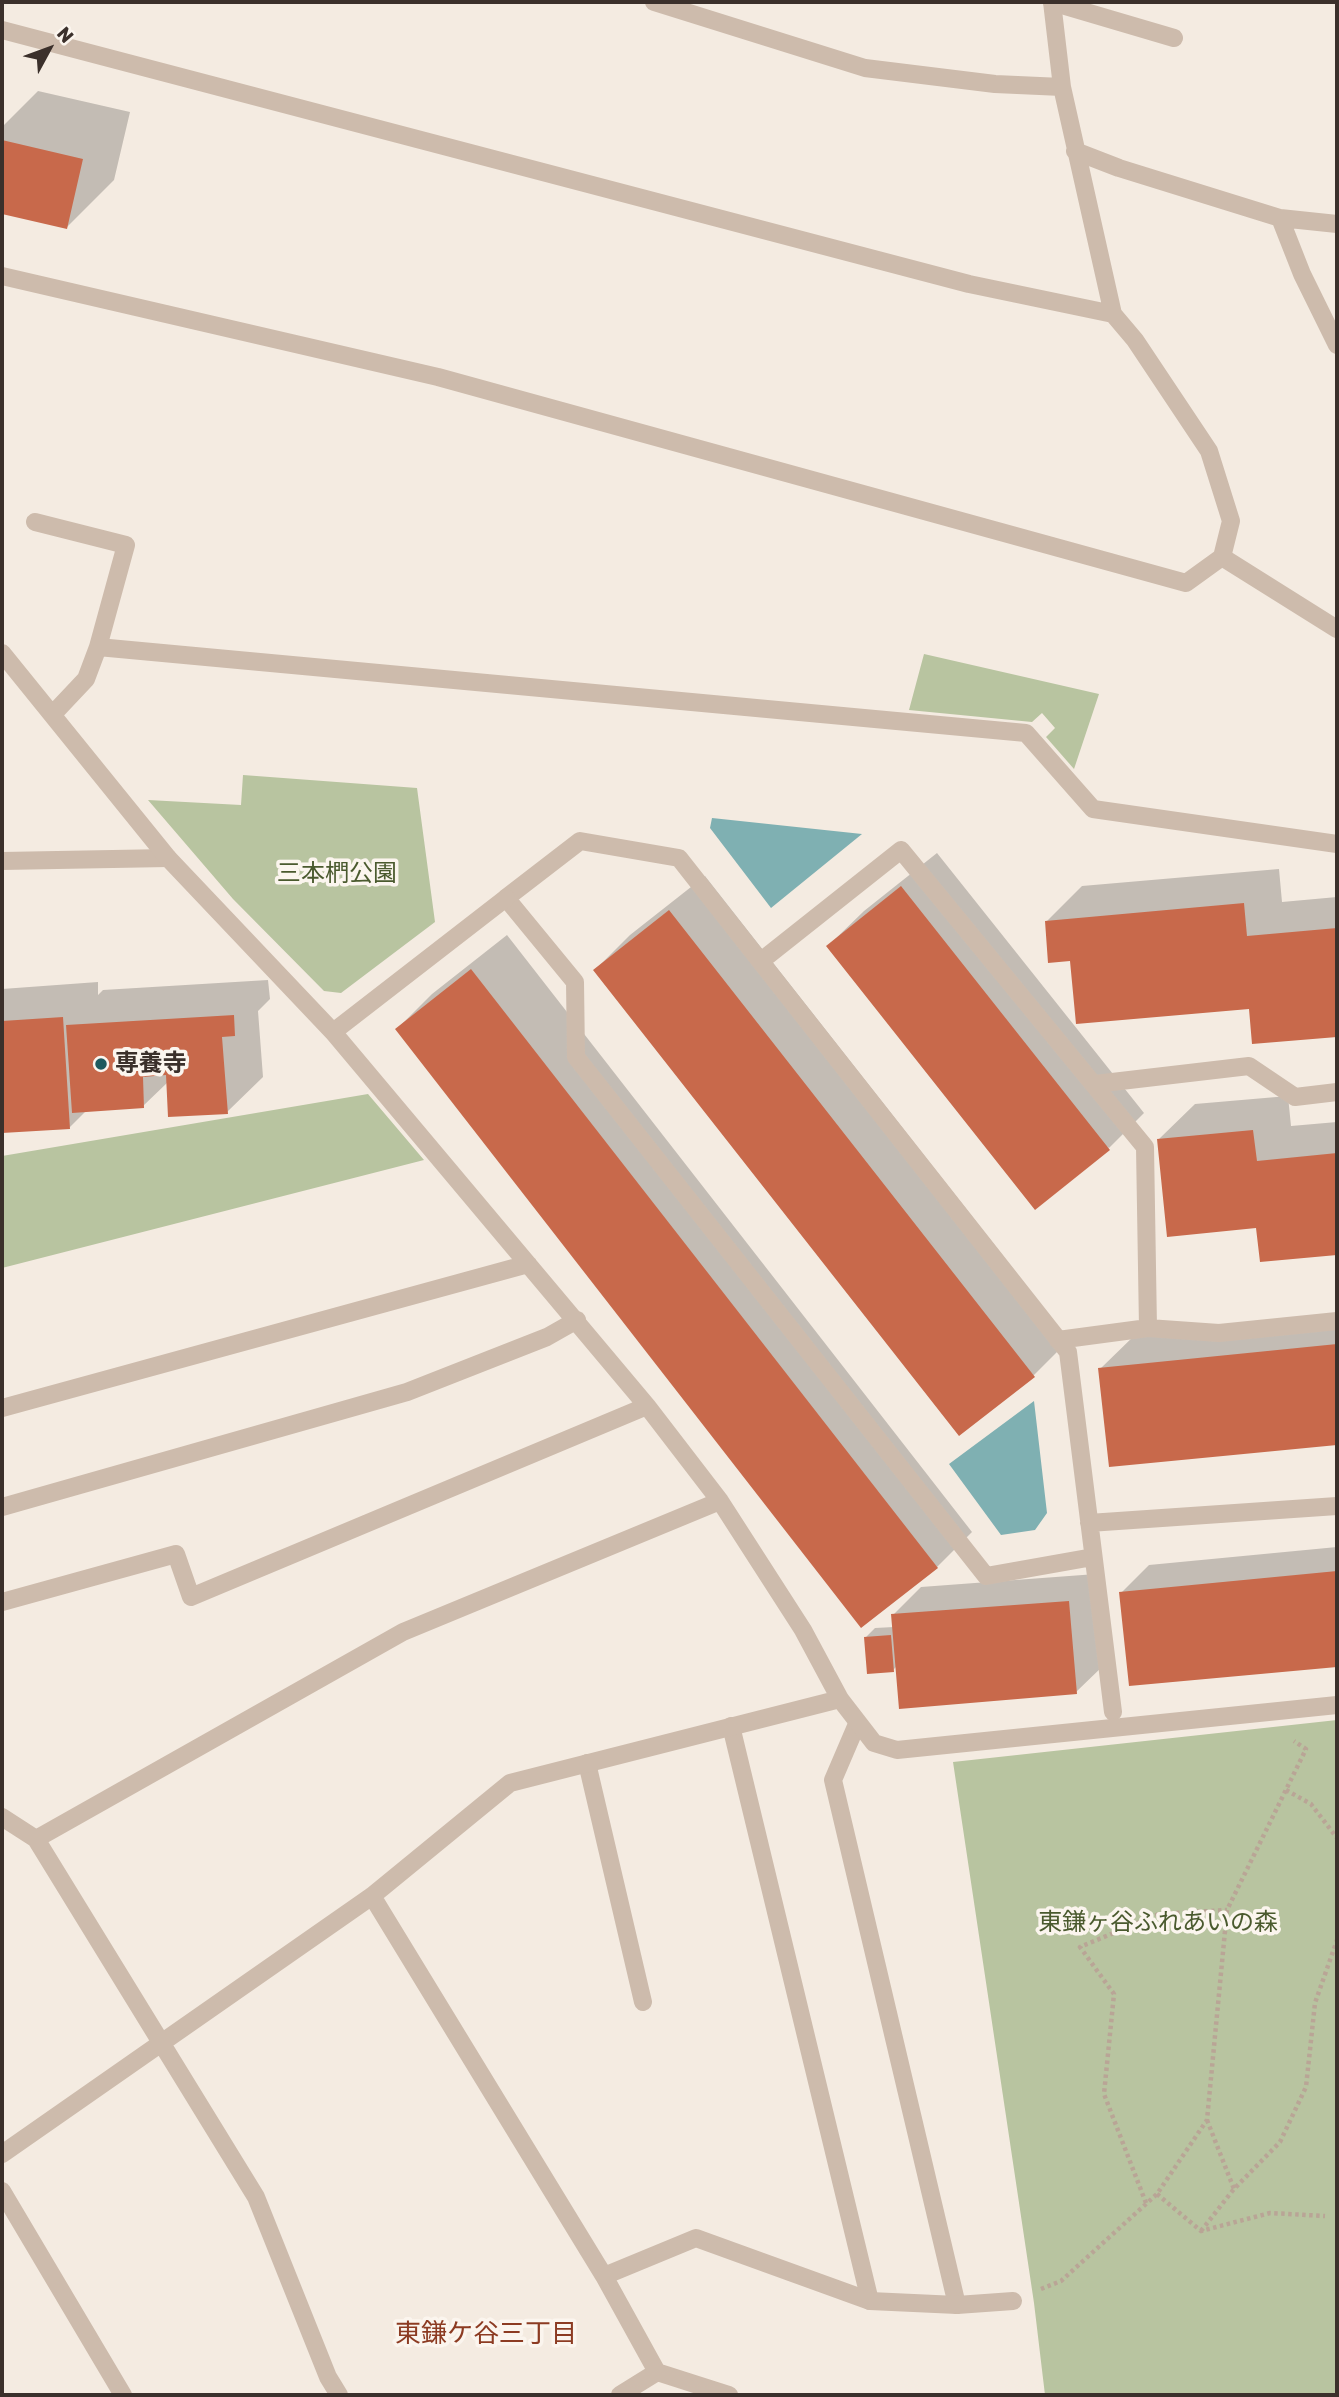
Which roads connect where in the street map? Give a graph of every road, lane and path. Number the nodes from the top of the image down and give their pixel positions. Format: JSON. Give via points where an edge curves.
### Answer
{"nodes":[{"id":1,"x":654,"y":2,"type":"edge"},
{"id":2,"x":1052,"y":2,"type":"edge"},
{"id":3,"x":2,"y":30,"type":"edge"},
{"id":4,"x":1174,"y":38,"type":"dead end"},
{"id":5,"x":1062,"y":86,"type":"junction"},
{"id":6,"x":1075,"y":151,"type":"junction"},
{"id":7,"x":1280,"y":218,"type":"junction"},
{"id":8,"x":1337,"y":224,"type":"edge"},
{"id":9,"x":2,"y":275,"type":"edge"},
{"id":10,"x":1113,"y":314,"type":"junction"},
{"id":11,"x":1337,"y":345,"type":"edge"},
{"id":12,"x":35,"y":522,"type":"dead end"},
{"id":13,"x":1222,"y":557,"type":"junction"},
{"id":14,"x":1337,"y":629,"type":"edge"},
{"id":15,"x":98,"y":647,"type":"junction"},
{"id":16,"x":2,"y":653,"type":"edge"},
{"id":17,"x":11,"y":674,"type":"edge"},
{"id":18,"x":52,"y":714,"type":"junction"},
{"id":19,"x":1337,"y":844,"type":"edge"},
{"id":20,"x":168,"y":858,"type":"junction"},
{"id":21,"x":2,"y":861,"type":"edge"},
{"id":22,"x":506,"y":898,"type":"junction"},
{"id":23,"x":761,"y":961,"type":"junction"},
{"id":24,"x":333,"y":1032,"type":"junction"},
{"id":25,"x":1095,"y":1084,"type":"junction"},
{"id":26,"x":1337,"y":1093,"type":"edge"},
{"id":27,"x":528,"y":1264,"type":"junction"},
{"id":28,"x":577,"y":1320,"type":"junction"},
{"id":29,"x":1337,"y":1321,"type":"edge"},
{"id":30,"x":1148,"y":1328,"type":"junction"},
{"id":31,"x":1059,"y":1340,"type":"junction"},
{"id":32,"x":647,"y":1406,"type":"junction"},
{"id":33,"x":2,"y":1408,"type":"edge"},
{"id":34,"x":720,"y":1501,"type":"junction"},
{"id":35,"x":2,"y":1507,"type":"edge"},
{"id":36,"x":1337,"y":1507,"type":"edge"},
{"id":37,"x":1089,"y":1523,"type":"junction"},
{"id":38,"x":1093,"y":1557,"type":"junction"},
{"id":39,"x":2,"y":1602,"type":"edge"},
{"id":40,"x":840,"y":1699,"type":"junction"},
{"id":41,"x":1337,"y":1705,"type":"edge"},
{"id":42,"x":1113,"y":1712,"type":"dead end"},
{"id":43,"x":857,"y":1724,"type":"junction"},
{"id":44,"x":731,"y":1726,"type":"junction"},
{"id":45,"x":1284,"y":1735,"type":"dead end"},
{"id":46,"x":587,"y":1763,"type":"junction"},
{"id":47,"x":1286,"y":1790,"type":"junction"},
{"id":48,"x":2,"y":1817,"type":"edge"},
{"id":49,"x":1337,"y":1838,"type":"edge"},
{"id":50,"x":36,"y":1839,"type":"junction"},
{"id":51,"x":372,"y":1896,"type":"junction"},
{"id":52,"x":1227,"y":1910,"type":"junction"},
{"id":53,"x":1337,"y":1940,"type":"edge"},
{"id":54,"x":643,"y":2002,"type":"dead end"},
{"id":55,"x":161,"y":2041,"type":"junction"},
{"id":56,"x":1207,"y":2120,"type":"junction"},
{"id":57,"x":2,"y":2154,"type":"edge"},
{"id":58,"x":1234,"y":2189,"type":"junction"},
{"id":59,"x":2,"y":2191,"type":"edge"},
{"id":60,"x":1157,"y":2193,"type":"junction"},
{"id":61,"x":1146,"y":2203,"type":"junction"},
{"id":62,"x":1325,"y":2216,"type":"dead end"},
{"id":63,"x":1201,"y":2231,"type":"junction"},
{"id":64,"x":604,"y":2276,"type":"junction"},
{"id":65,"x":870,"y":2301,"type":"junction"},
{"id":66,"x":1013,"y":2301,"type":"joint"},
{"id":67,"x":957,"y":2305,"type":"junction"},
{"id":68,"x":657,"y":2372,"type":"junction"},
{"id":69,"x":122,"y":2395,"type":"edge"},
{"id":70,"x":339,"y":2395,"type":"edge"},
{"id":71,"x":620,"y":2395,"type":"edge"},
{"id":72,"x":729,"y":2395,"type":"edge"}],
"edges":[{"from":1,"to":5,"type":"street","via":[[865,68],[995,84]]},
{"from":2,"to":4,"type":"street"},
{"from":2,"to":5,"type":"street"},
{"from":3,"to":10,"type":"street","via":[[969,284]]},
{"from":5,"to":6,"type":"street"},
{"from":6,"to":7,"type":"street"},
{"from":6,"to":10,"type":"street"},
{"from":7,"to":8,"type":"street"},
{"from":7,"to":11,"type":"street"},
{"from":9,"to":13,"type":"street","via":[[438,377],[1186,583]]},
{"from":10,"to":13,"type":"street","via":[[1209,452],[1231,521]]},
{"from":12,"to":15,"type":"street","via":[[126,545]]},
{"from":13,"to":14,"type":"street"},
{"from":15,"to":18,"type":"street","via":[[86,679]]},
{"from":15,"to":19,"type":"street","via":[[1026,733],[1093,809]]},
{"from":16,"to":17,"type":"street"},
{"from":17,"to":18,"type":"street"},
{"from":18,"to":20,"type":"street"},
{"from":20,"to":21,"type":"street"},
{"from":20,"to":24,"type":"street"},
{"from":22,"to":23,"type":"street","via":[[580,841],[679,858]]},
{"from":22,"to":24,"type":"street"},
{"from":22,"to":38,"type":"street","via":[[575,982],[576,1056],[986,1576]]},
{"from":23,"to":25,"type":"street","via":[[901,850]]},
{"from":23,"to":31,"type":"street"},
{"from":24,"to":27,"type":"street"},
{"from":25,"to":26,"type":"street","via":[[1249,1066],[1296,1097]]},
{"from":25,"to":30,"type":"street","via":[[1145,1147]]},
{"from":27,"to":28,"type":"street"},
{"from":27,"to":33,"type":"street"},
{"from":28,"to":32,"type":"street"},
{"from":28,"to":35,"type":"street","via":[[547,1338],[407,1392]]},
{"from":29,"to":30,"type":"street","via":[[1219,1333]]},
{"from":30,"to":31,"type":"street"},
{"from":31,"to":37,"type":"street","via":[[1068,1352]]},
{"from":32,"to":34,"type":"street"},
{"from":32,"to":39,"type":"street","via":[[191,1597],[176,1554]]},
{"from":34,"to":40,"type":"street","via":[[803,1630]]},
{"from":34,"to":50,"type":"street","via":[[403,1632]]},
{"from":36,"to":37,"type":"street"},
{"from":37,"to":38,"type":"street"},
{"from":38,"to":42,"type":"street"},
{"from":40,"to":43,"type":"street"},
{"from":40,"to":44,"type":"street"},
{"from":41,"to":43,"type":"street","via":[[897,1750],[874,1743]]},
{"from":43,"to":67,"type":"street","via":[[833,1780]]},
{"from":44,"to":46,"type":"street"},
{"from":44,"to":65,"type":"street"},
{"from":45,"to":47,"type":"path","via":[[1306,1749]]},
{"from":46,"to":51,"type":"street","via":[[510,1783]]},
{"from":46,"to":54,"type":"street"},
{"from":47,"to":49,"type":"path","via":[[1311,1804]]},
{"from":47,"to":52,"type":"path"},
{"from":48,"to":50,"type":"street"},
{"from":50,"to":55,"type":"street"},
{"from":51,"to":55,"type":"street"},
{"from":51,"to":64,"type":"street"},
{"from":52,"to":56,"type":"path"},
{"from":52,"to":61,"type":"path","via":[[1159,1914],[1080,1947],[1114,1994],[1104,2094]]},
{"from":53,"to":58,"type":"path","via":[[1315,2003],[1306,2087],[1280,2142]]},
{"from":55,"to":57,"type":"street"},
{"from":55,"to":70,"type":"street","via":[[256,2197]]},
{"from":56,"to":58,"type":"path"},
{"from":56,"to":60,"type":"path"},
{"from":58,"to":63,"type":"path"},
{"from":59,"to":69,"type":"street"},
{"from":60,"to":61,"type":"path"},
{"from":60,"to":63,"type":"path"},
{"from":61,"to":66,"type":"path","via":[[1060,2281]]},
{"from":62,"to":63,"type":"path","via":[[1270,2213]]},
{"from":64,"to":65,"type":"street","via":[[696,2238]]},
{"from":64,"to":68,"type":"street"},
{"from":65,"to":67,"type":"street"},
{"from":66,"to":67,"type":"street"},
{"from":68,"to":71,"type":"street"},
{"from":68,"to":72,"type":"street"}]}
